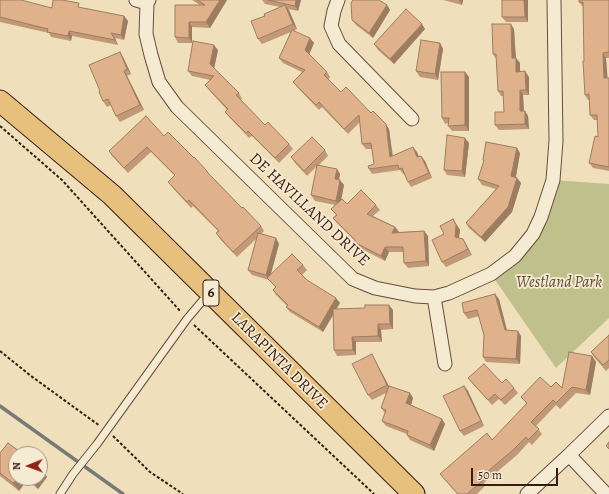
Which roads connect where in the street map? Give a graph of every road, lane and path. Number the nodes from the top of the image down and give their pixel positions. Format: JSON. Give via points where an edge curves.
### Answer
{"nodes":[{"id":1,"x":338,"y":0,"type":"edge"},
{"id":2,"x":554,"y":0,"type":"edge"},
{"id":3,"x":144,"y":1,"type":"edge"},
{"id":4,"x":0,"y":101,"type":"edge"},
{"id":5,"x":412,"y":120,"type":"dead end"},
{"id":6,"x":210,"y":292,"type":"junction"},
{"id":7,"x":434,"y":297,"type":"junction"},
{"id":8,"x":0,"y":350,"type":"edge"},
{"id":9,"x":445,"y":364,"type":"dead end"},
{"id":10,"x":609,"y":416,"type":"edge"},
{"id":11,"x":107,"y":431,"type":"junction"},
{"id":12,"x":569,"y":455,"type":"junction"},
{"id":13,"x":60,"y":494,"type":"edge"},
{"id":14,"x":183,"y":494,"type":"edge"},
{"id":15,"x":414,"y":494,"type":"edge"},
{"id":16,"x":527,"y":494,"type":"edge"},
{"id":17,"x":606,"y":494,"type":"edge"}],
"edges":[{"from":1,"to":5,"type":"street","via":[[331,26],[339,44]]},
{"from":2,"to":7,"type":"street","name":"DE HAVILLAND DRIVE","via":[[554,180],[541,217],[533,234],[515,256],[491,274]]},
{"from":3,"to":7,"type":"street","name":"DE HAVILLAND DRIVE","via":[[146,34],[159,82],[177,106],[353,279],[375,288]]},
{"from":4,"to":6,"type":"main road","name":"LARAPINTA DRIVE","number":"6","via":[[112,194]]},
{"from":6,"to":11,"type":"lane","via":[[187,319]]},
{"from":6,"to":15,"type":"main road","name":"LARAPINTA DRIVE","number":"6"},
{"from":7,"to":9,"type":"street"},
{"from":8,"to":11,"type":"path"},
{"from":10,"to":12,"type":"street"},
{"from":11,"to":13,"type":"lane"},
{"from":11,"to":14,"type":"path","via":[[150,472]]},
{"from":12,"to":16,"type":"street"},
{"from":12,"to":17,"type":"street"}]}
